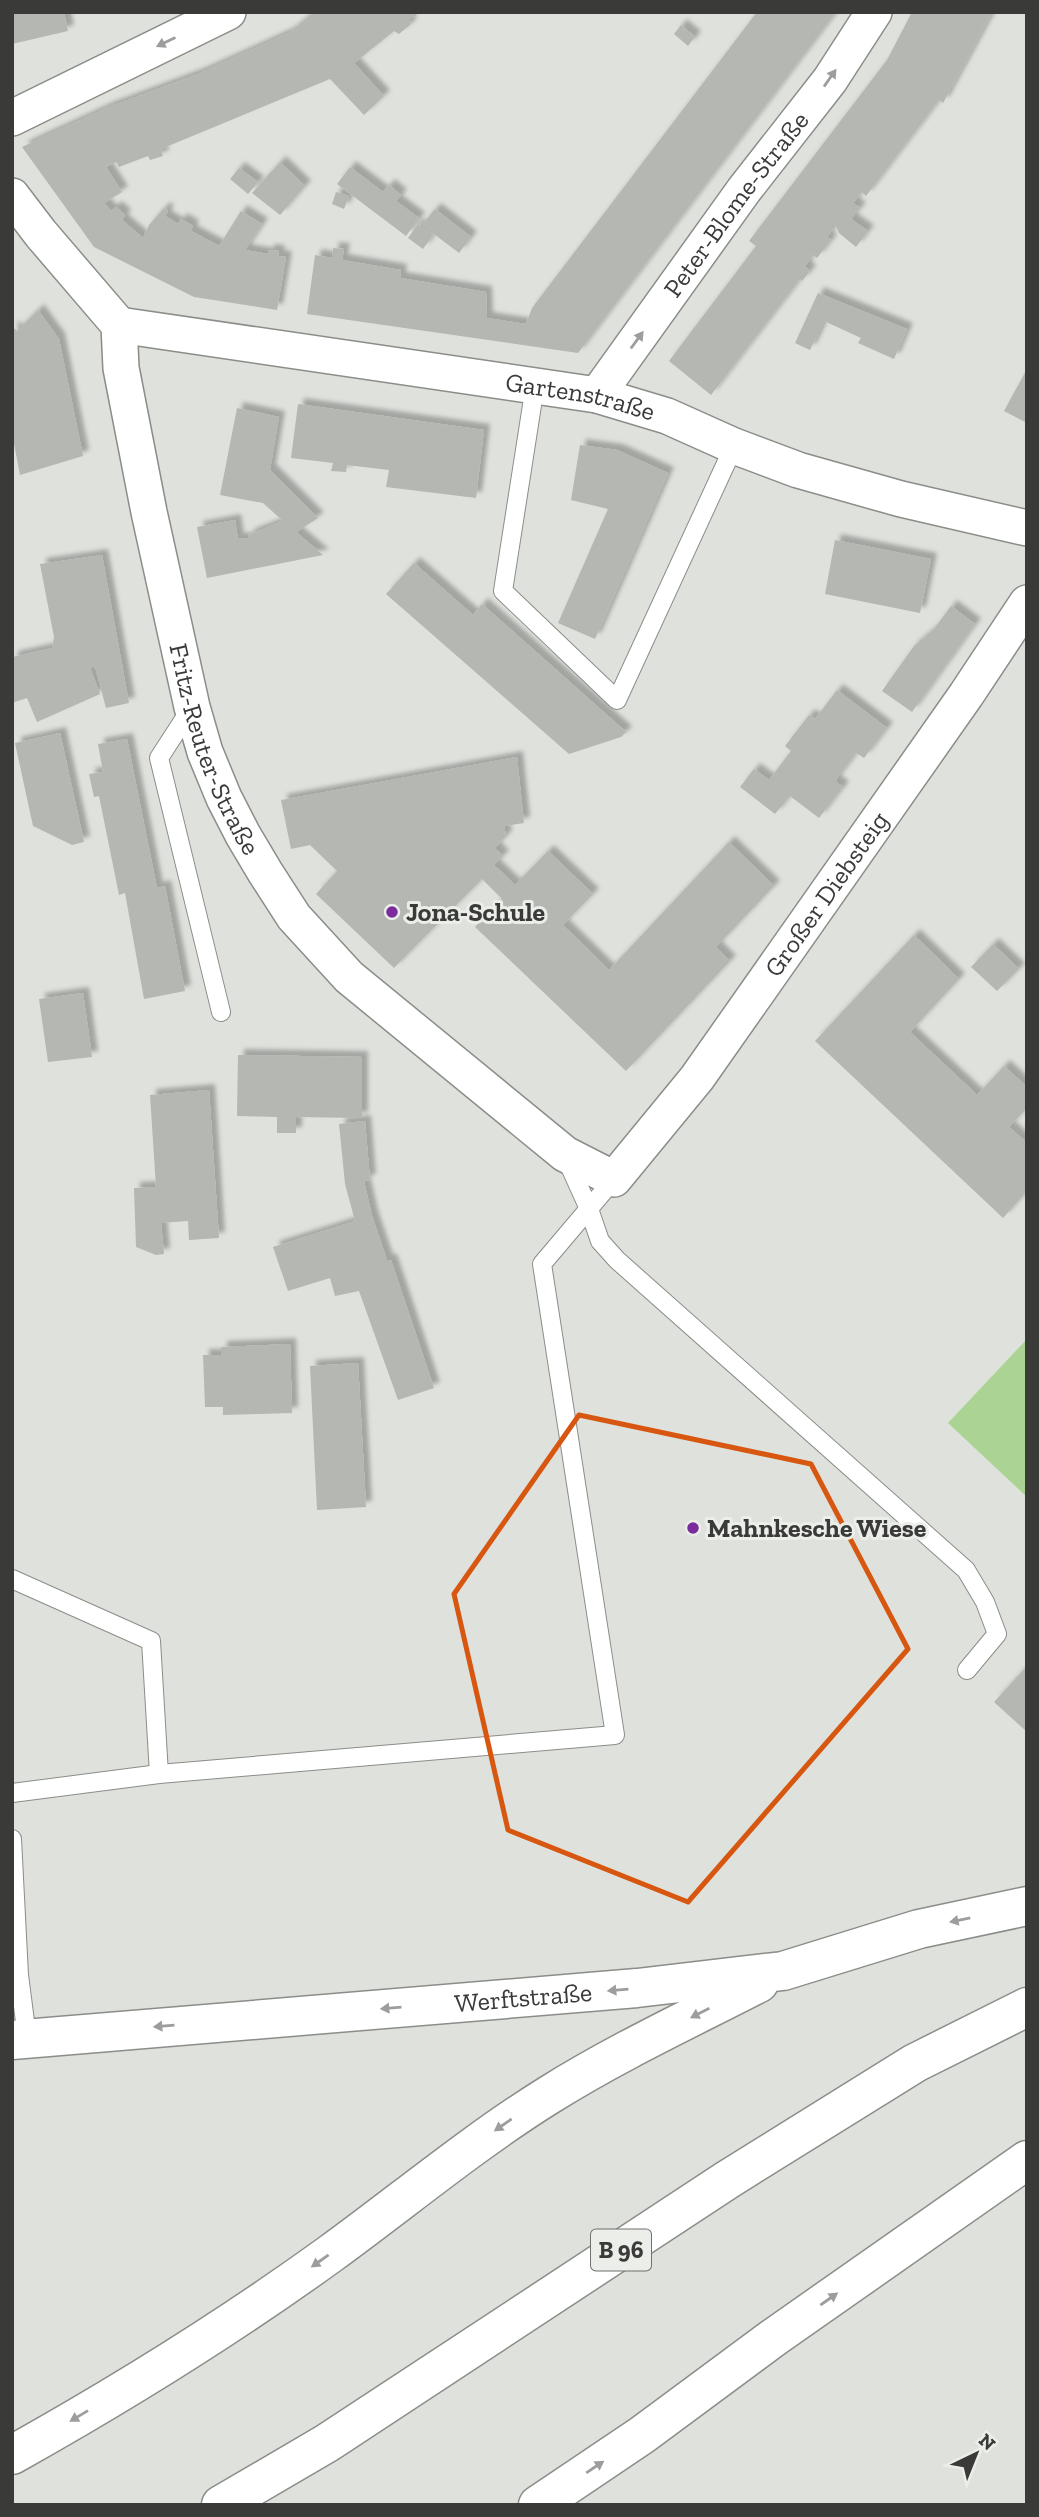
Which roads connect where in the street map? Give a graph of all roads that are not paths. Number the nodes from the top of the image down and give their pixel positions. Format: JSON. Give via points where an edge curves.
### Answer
{"nodes":[{"id":1,"x":228,"y":12,"type":"edge"},
{"id":2,"x":874,"y":12,"type":"edge"},
{"id":3,"x":12,"y":118,"type":"edge"},
{"id":4,"x":12,"y":197,"type":"edge"},
{"id":5,"x":119,"y":325,"type":"junction"},
{"id":6,"x":535,"y":386,"type":"junction"},
{"id":7,"x":597,"y":395,"type":"junction"},
{"id":8,"x":734,"y":446,"type":"junction"},
{"id":9,"x":1027,"y":528,"type":"edge"},
{"id":10,"x":1027,"y":603,"type":"edge"},
{"id":11,"x":192,"y":706,"type":"junction"},
{"id":12,"x":221,"y":1012,"type":"dead end"},
{"id":13,"x":565,"y":1154,"type":"junction"},
{"id":14,"x":614,"y":1179,"type":"junction"},
{"id":15,"x":589,"y":1209,"type":"junction"},
{"id":16,"x":12,"y":1579,"type":"edge"},
{"id":17,"x":967,"y":1670,"type":"dead end"},
{"id":18,"x":159,"y":1774,"type":"junction"},
{"id":19,"x":12,"y":1793,"type":"edge"},
{"id":20,"x":12,"y":1839,"type":"edge"},
{"id":21,"x":1027,"y":1906,"type":"edge"},
{"id":22,"x":783,"y":1971,"type":"junction"},
{"id":23,"x":1027,"y":2007,"type":"edge"},
{"id":24,"x":20,"y":2038,"type":"edge"},
{"id":25,"x":1027,"y":2160,"type":"edge"},
{"id":26,"x":12,"y":2455,"type":"edge"},
{"id":27,"x":221,"y":2505,"type":"edge"},
{"id":28,"x":538,"y":2505,"type":"edge"}],
"edges":[{"from":1,"to":3,"type":"street","one_way":true},
{"from":7,"to":2,"type":"street","name":"Peter-Blome-Straße","one_way":true,"via":[[744,190],[830,80]]},
{"from":4,"to":5,"type":"street"},
{"from":5,"to":6,"type":"street","name":"Gartenstraße"},
{"from":5,"to":11,"type":"street","name":"Fritz-Reuter-Straße","via":[[121,368]]},
{"from":6,"to":7,"type":"street","name":"Gartenstraße"},
{"from":6,"to":8,"type":"lane","via":[[503,591],[617,699]]},
{"from":7,"to":8,"type":"street","name":"Gartenstraße","via":[[667,416]]},
{"from":8,"to":9,"type":"street","name":"Gartenstraße","via":[[811,474]]},
{"from":10,"to":14,"type":"street","name":"Großer Diebsteig","via":[[697,1078]]},
{"from":11,"to":12,"type":"lane","via":[[159,758]]},
{"from":11,"to":13,"type":"street","name":"Fritz-Reuter-Straße","via":[[224,798],[294,917],[349,978]]},
{"from":13,"to":14,"type":"street","name":"Fritz-Reuter-Straße"},
{"from":13,"to":15,"type":"lane"},
{"from":14,"to":15,"type":"lane"},
{"from":15,"to":17,"type":"lane","via":[[600,1241],[617,1260],[966,1570],[997,1634]]},
{"from":15,"to":18,"type":"lane","via":[[542,1264],[615,1735]]},
{"from":16,"to":18,"type":"lane","via":[[151,1641]]},
{"from":18,"to":19,"type":"lane"},
{"from":20,"to":24,"type":"lane"},
{"from":21,"to":22,"type":"main road","name":"Werftstraße","one_way":true,"via":[[919,1929]]},
{"from":22,"to":24,"type":"main road","name":"Werftstraße","one_way":true,"via":[[637,1988]]},
{"from":22,"to":26,"type":"main road","one_way":true,"via":[[549,2095],[280,2289]]},
{"from":23,"to":27,"type":"main road","number":"B 96","via":[[915,2063],[727,2180],[327,2443]]},
{"from":28,"to":25,"type":"main road","one_way":true}]}
